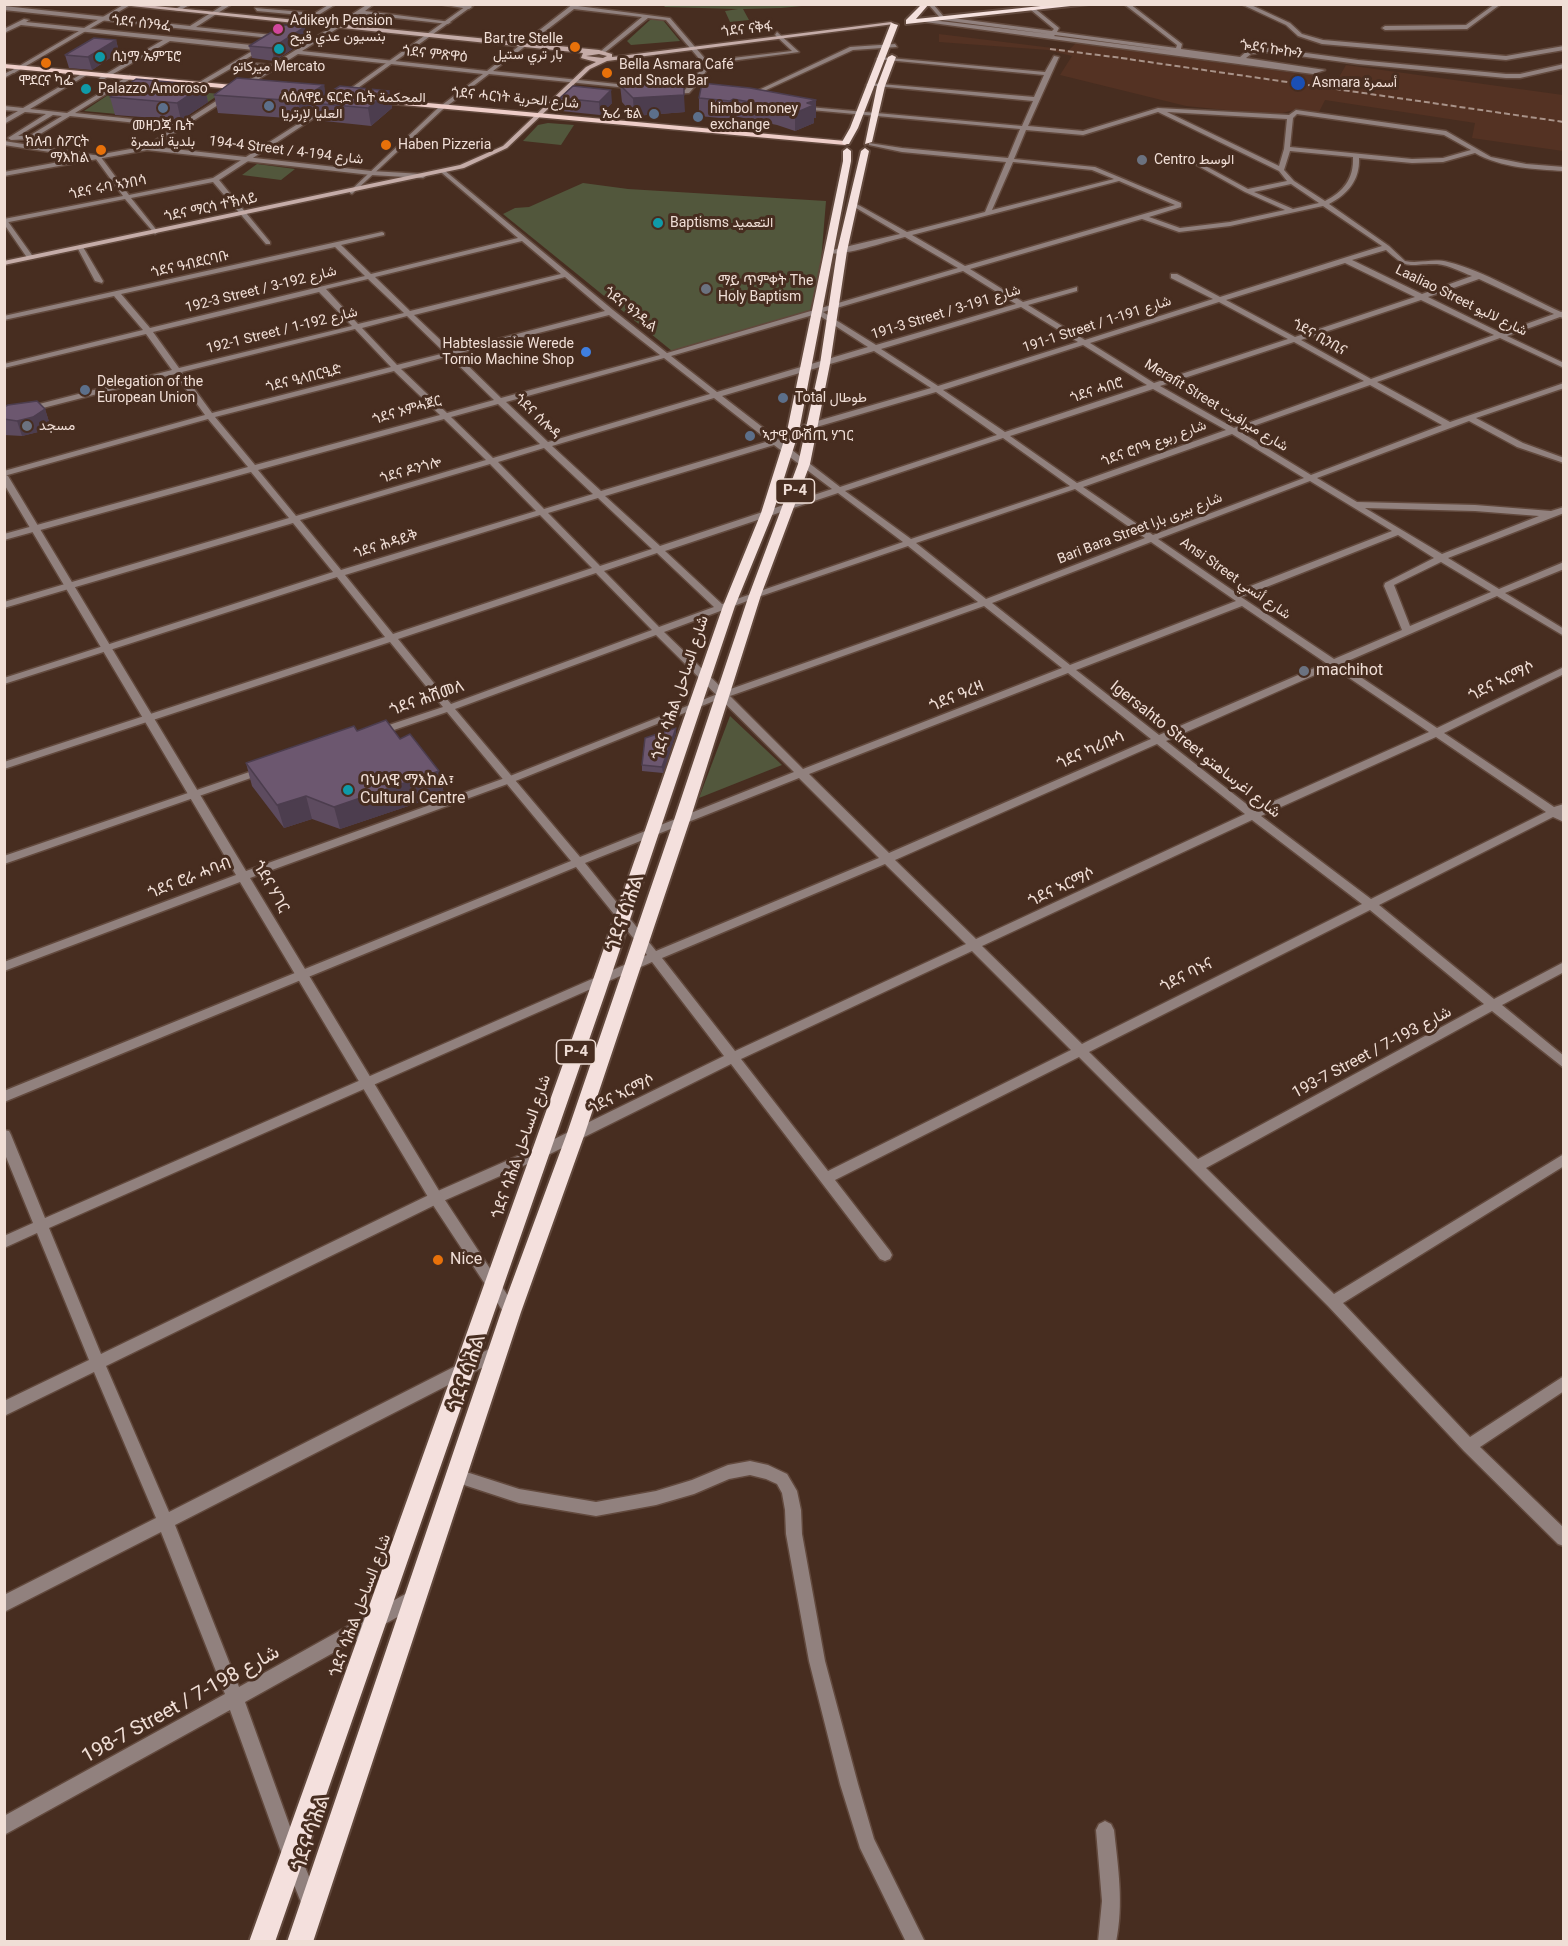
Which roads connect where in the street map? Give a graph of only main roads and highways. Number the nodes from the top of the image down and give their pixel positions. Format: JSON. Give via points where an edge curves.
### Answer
{"nodes":[{"id":1,"x":114,"y":4,"type":"edge"},
{"id":2,"x":928,"y":4,"type":"edge"},
{"id":3,"x":1086,"y":4,"type":"edge"},
{"id":4,"x":129,"y":5,"type":"edge"},
{"id":5,"x":893,"y":21,"type":"junction"},
{"id":6,"x":907,"y":25,"type":"junction"},
{"id":7,"x":899,"y":38,"type":"dead end"},
{"id":8,"x":567,"y":51,"type":"junction"},
{"id":9,"x":595,"y":52,"type":"junction"},
{"id":10,"x":605,"y":56,"type":"junction"},
{"id":11,"x":584,"y":57,"type":"junction"},
{"id":12,"x":4,"y":66,"type":"edge"},
{"id":13,"x":588,"y":68,"type":"junction"},
{"id":14,"x":10,"y":71,"type":"edge"},
{"id":15,"x":254,"y":91,"type":"edge"},
{"id":16,"x":345,"y":100,"type":"edge"},
{"id":17,"x":538,"y":117,"type":"junction"},
{"id":18,"x":857,"y":146,"type":"junction"},
{"id":19,"x":835,"y":251,"type":"junction"},
{"id":20,"x":4,"y":263,"type":"edge"},
{"id":21,"x":827,"y":312,"type":"junction"},
{"id":22,"x":682,"y":820,"type":"joint"},
{"id":23,"x":262,"y":1941,"type":"edge"},
{"id":24,"x":300,"y":1941,"type":"edge"}],
"edges":[{"from":1,"to":4,"type":"main road"},
{"from":2,"to":6,"type":"highway"},
{"from":3,"to":6,"type":"highway"},
{"from":4,"to":8,"type":"main road"},
{"from":5,"to":6,"type":"highway","via":[[905,20]]},
{"from":5,"to":10,"type":"main road","name":"ጎደና ናቅፋ"},
{"from":5,"to":18,"type":"highway","via":[[854,128]]},
{"from":7,"to":18,"type":"highway","via":[[874,113]]},
{"from":8,"to":9,"type":"main road"},
{"from":8,"to":11,"type":"main road"},
{"from":9,"to":10,"type":"main road"},
{"from":9,"to":11,"type":"main road"},
{"from":10,"to":11,"type":"main road"},
{"from":10,"to":13,"type":"main road","name":"ጎደና ማርሳ ተኽላይ"},
{"from":11,"to":13,"type":"main road"},
{"from":12,"to":14,"type":"main road"},
{"from":13,"to":17,"type":"main road","name":"ጎደና ማርሳ ተኽላይ"},
{"from":14,"to":15,"type":"main road"},
{"from":16,"to":17,"type":"main road","name":"ጎደና ሓርነት شارع الحرية"},
{"from":17,"to":18,"type":"main road","name":"ጎደና ሓርነት شارع الحرية"},
{"from":17,"to":20,"type":"main road","name":"ጎደና ማርሳ ተኽላይ","via":[[495,154],[444,172]]},
{"from":18,"to":19,"type":"highway","name":"ጎደና ሳሕል شارع الساحل","number":"P-4","via":[[853,204]]},
{"from":18,"to":19,"type":"highway","name":"ጎደና ሳሕል شارع الساحل","number":"P-4","via":[[847,161]]},
{"from":19,"to":21,"type":"highway","name":"ጎደና ሳሕል شارع الساحل","number":"P-4"},
{"from":21,"to":22,"type":"highway","name":"ጎደና ሳሕል شارع الساحل","number":"P-4","via":[[825,364],[804,464]]},
{"from":21,"to":23,"type":"highway","name":"ጎደና ሳሕል شارع الساحل","number":"P-4","via":[[806,368],[793,431],[782,445],[767,513],[725,607],[696,708],[543,1151]]},
{"from":22,"to":24,"type":"highway","name":"ጎደና ሳሕል","number":"P-4","via":[[511,1312]]}]}
